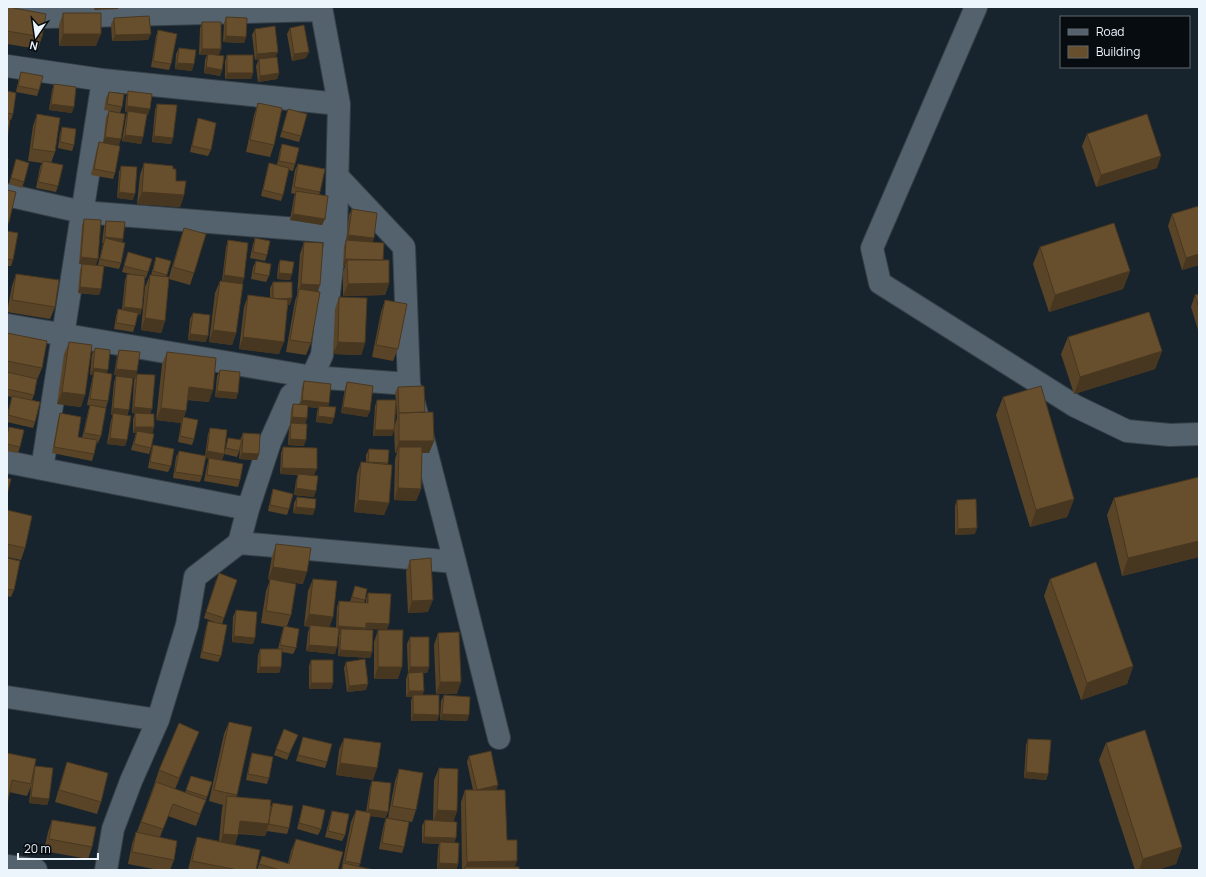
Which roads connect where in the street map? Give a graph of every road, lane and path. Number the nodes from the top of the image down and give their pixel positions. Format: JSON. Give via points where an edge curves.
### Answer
{"nodes":[{"id":1,"x":976,"y":7,"type":"edge"},
{"id":2,"x":321,"y":9,"type":"edge"},
{"id":3,"x":7,"y":18,"type":"edge"},
{"id":4,"x":8,"y":66,"type":"edge"},
{"id":5,"x":103,"y":80,"type":"junction"},
{"id":6,"x":339,"y":104,"type":"junction"},
{"id":7,"x":338,"y":177,"type":"junction"},
{"id":8,"x":7,"y":195,"type":"edge"},
{"id":9,"x":82,"y":212,"type":"junction"},
{"id":10,"x":336,"y":232,"type":"junction"},
{"id":11,"x":7,"y":325,"type":"edge"},
{"id":12,"x":63,"y":335,"type":"junction"},
{"id":13,"x":312,"y":377,"type":"junction"},
{"id":14,"x":408,"y":384,"type":"junction"},
{"id":15,"x":1199,"y":434,"type":"edge"},
{"id":16,"x":7,"y":462,"type":"edge"},
{"id":17,"x":42,"y":469,"type":"junction"},
{"id":18,"x":248,"y":509,"type":"junction"},
{"id":19,"x":239,"y":543,"type":"junction"},
{"id":20,"x":455,"y":562,"type":"junction"},
{"id":21,"x":7,"y":697,"type":"edge"},
{"id":22,"x":158,"y":720,"type":"junction"},
{"id":23,"x":500,"y":738,"type":"dead end"},
{"id":24,"x":7,"y":866,"type":"edge"},
{"id":25,"x":36,"y":870,"type":"edge"},
{"id":26,"x":106,"y":870,"type":"edge"}],
"edges":[{"from":1,"to":15,"type":"street","via":[[872,248],[880,283],[1075,406],[1127,431],[1170,435]]},
{"from":2,"to":3,"type":"street"},
{"from":2,"to":6,"type":"street"},
{"from":4,"to":5,"type":"street"},
{"from":5,"to":6,"type":"street"},
{"from":5,"to":9,"type":"street"},
{"from":6,"to":7,"type":"street"},
{"from":7,"to":10,"type":"street"},
{"from":7,"to":14,"type":"street","via":[[404,246]]},
{"from":8,"to":9,"type":"street"},
{"from":9,"to":10,"type":"street"},
{"from":9,"to":12,"type":"street"},
{"from":10,"to":13,"type":"street","via":[[322,355]]},
{"from":11,"to":12,"type":"street"},
{"from":12,"to":13,"type":"street"},
{"from":12,"to":17,"type":"street"},
{"from":13,"to":14,"type":"street"},
{"from":13,"to":18,"type":"street","via":[[291,394],[270,442]]},
{"from":14,"to":20,"type":"street"},
{"from":16,"to":17,"type":"street"},
{"from":17,"to":18,"type":"street"},
{"from":18,"to":19,"type":"street"},
{"from":19,"to":20,"type":"street"},
{"from":19,"to":22,"type":"street","via":[[196,577],[187,625]]},
{"from":20,"to":23,"type":"street"},
{"from":21,"to":22,"type":"street"},
{"from":22,"to":26,"type":"street","via":[[130,781],[113,829]]},
{"from":24,"to":25,"type":"street"}]}
